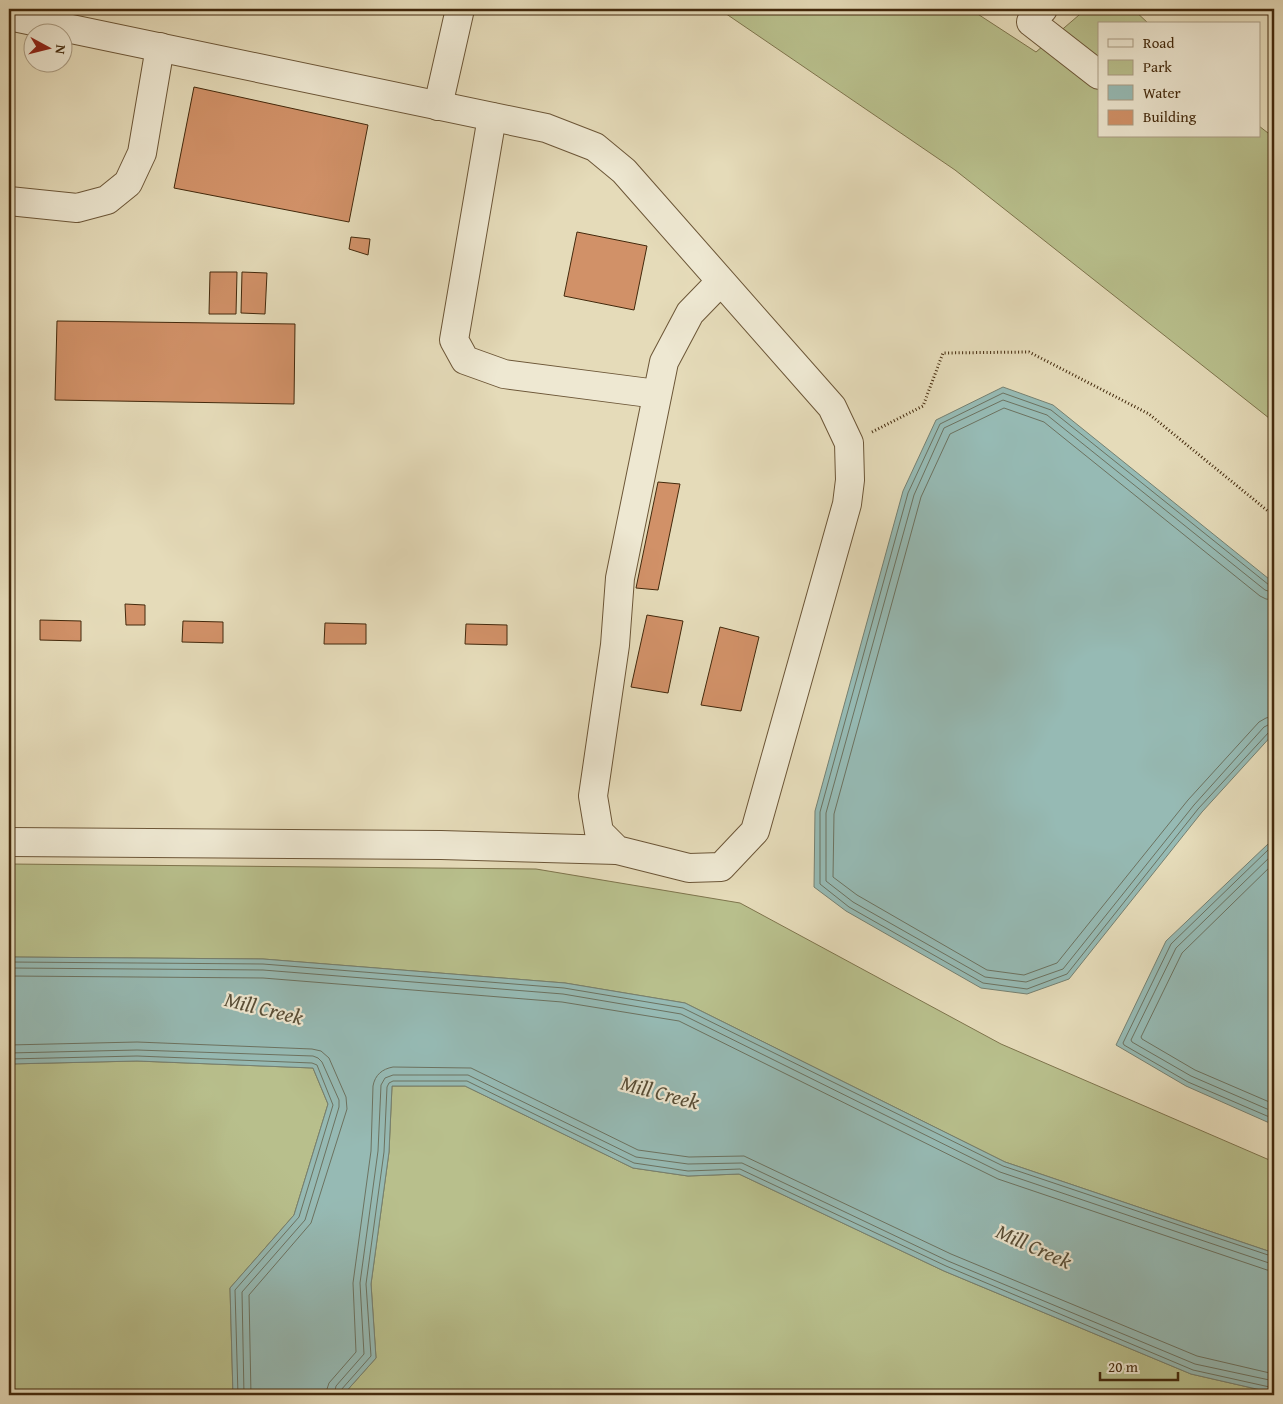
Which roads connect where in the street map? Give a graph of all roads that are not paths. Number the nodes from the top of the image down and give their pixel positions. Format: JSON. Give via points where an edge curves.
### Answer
{"nodes":[{"id":1,"x":460,"y":9,"type":"edge"},
{"id":2,"x":1037,"y":15,"type":"edge"},
{"id":3,"x":9,"y":16,"type":"edge"},
{"id":4,"x":160,"y":47,"type":"junction"},
{"id":5,"x":1098,"y":74,"type":"edge"},
{"id":6,"x":438,"y":106,"type":"junction"},
{"id":7,"x":492,"y":117,"type":"junction"},
{"id":8,"x":9,"y":201,"type":"edge"},
{"id":9,"x":721,"y":281,"type":"junction"},
{"id":10,"x":657,"y":394,"type":"junction"},
{"id":11,"x":9,"y":842,"type":"edge"},
{"id":12,"x":617,"y":850,"type":"junction"}],
"edges":[{"from":1,"to":6,"type":"lane"},
{"from":2,"to":5,"type":"lane"},
{"from":3,"to":4,"type":"lane"},
{"from":4,"to":6,"type":"lane"},
{"from":4,"to":8,"type":"lane","via":[[142,153],[128,182],[107,200],[77,208]]},
{"from":6,"to":7,"type":"lane"},
{"from":7,"to":9,"type":"lane","via":[[546,128],[595,147],[624,171]]},
{"from":7,"to":10,"type":"lane","via":[[454,340],[465,360],[504,374]]},
{"from":9,"to":10,"type":"lane","via":[[690,313],[664,362]]},
{"from":9,"to":12,"type":"lane","via":[[832,407],[849,443],[847,504],[755,831],[722,866],[689,868]]},
{"from":10,"to":12,"type":"lane","via":[[620,578],[615,645],[593,796],[599,832]]},
{"from":11,"to":12,"type":"lane","via":[[441,845]]}]}
